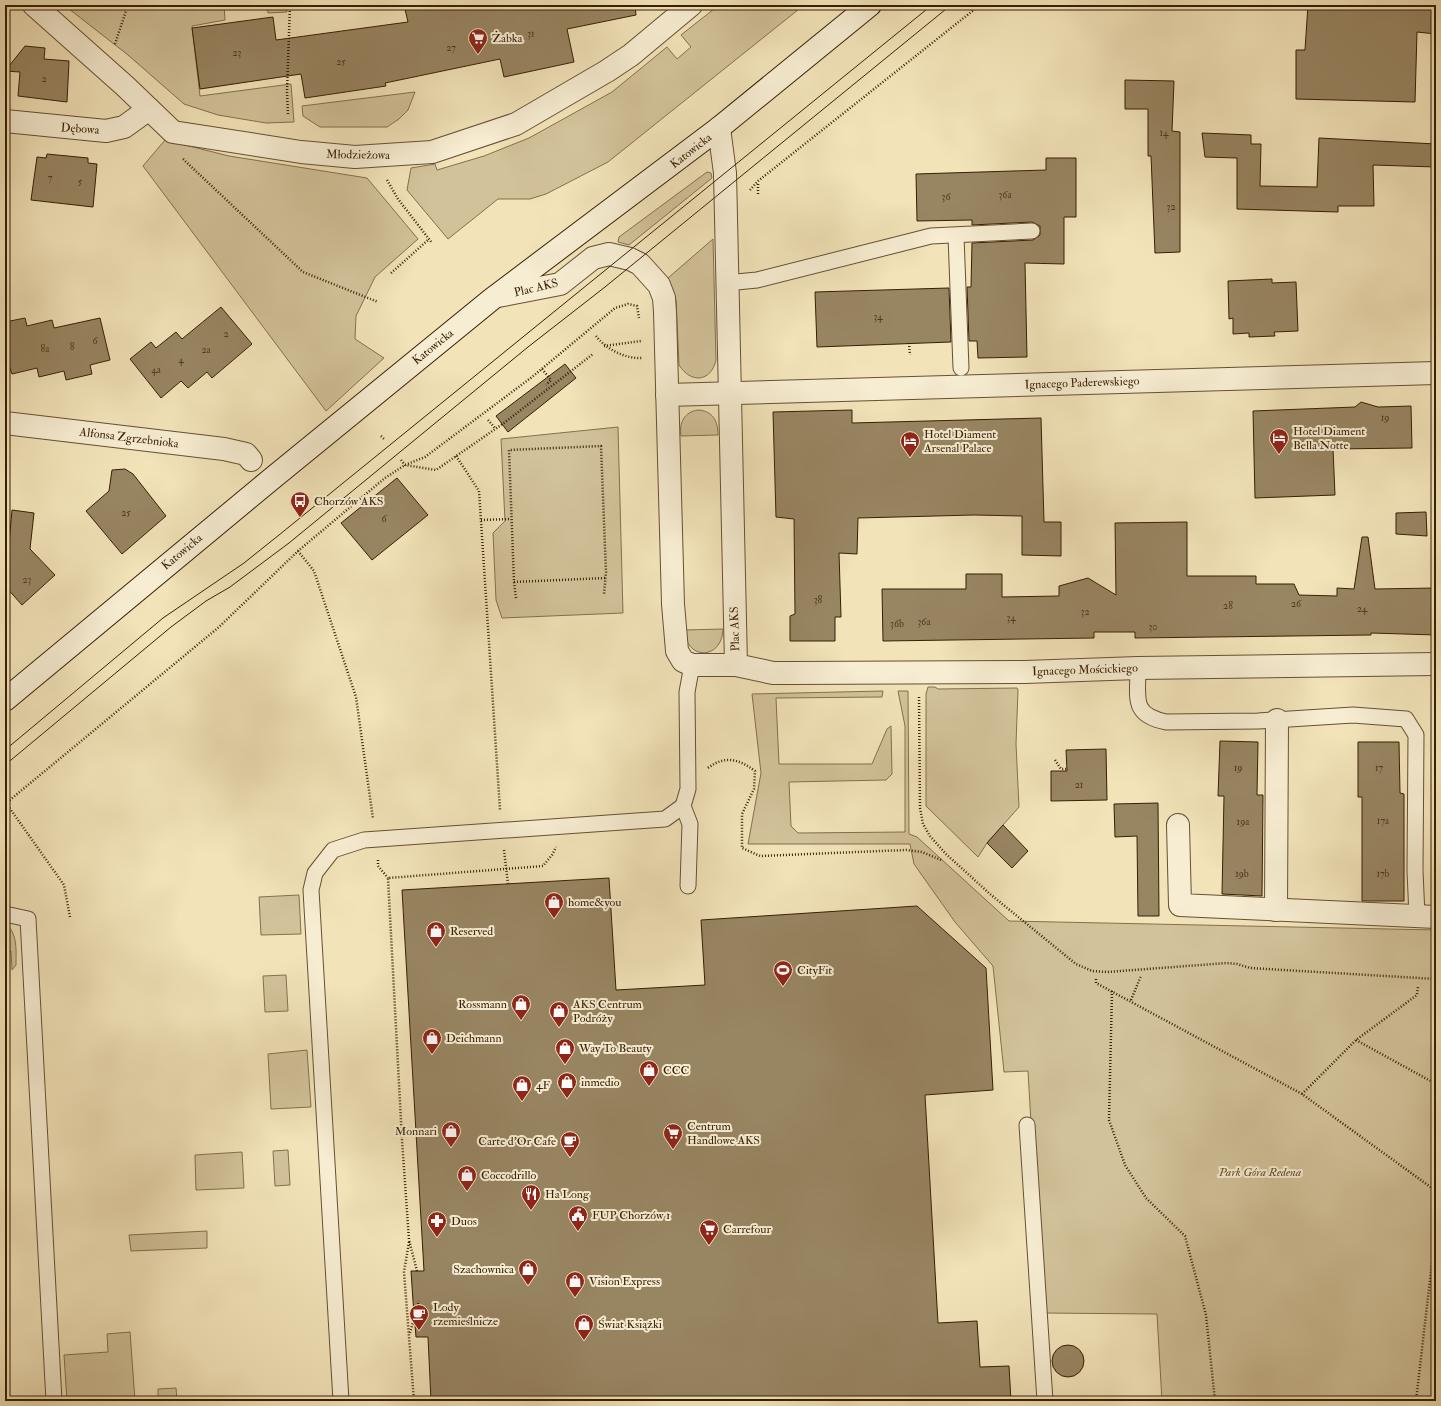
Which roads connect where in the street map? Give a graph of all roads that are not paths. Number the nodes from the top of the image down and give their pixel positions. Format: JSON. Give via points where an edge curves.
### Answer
{"nodes":[{"id":1,"x":34,"y":5,"type":"edge"},
{"id":2,"x":691,"y":5,"type":"edge"},
{"id":3,"x":870,"y":5,"type":"edge"},
{"id":4,"x":149,"y":109,"type":"junction"},
{"id":5,"x":5,"y":121,"type":"edge"},
{"id":6,"x":719,"y":128,"type":"junction"},
{"id":7,"x":1032,"y":231,"type":"dead end"},
{"id":8,"x":956,"y":236,"type":"junction"},
{"id":9,"x":726,"y":283,"type":"junction"},
{"id":10,"x":498,"y":296,"type":"junction"},
{"id":11,"x":961,"y":368,"type":"dead end"},
{"id":12,"x":1436,"y":373,"type":"edge"},
{"id":13,"x":729,"y":393,"type":"junction"},
{"id":14,"x":667,"y":395,"type":"junction"},
{"id":15,"x":5,"y":423,"type":"edge"},
{"id":16,"x":250,"y":460,"type":"dead end"},
{"id":17,"x":1436,"y":664,"type":"edge"},
{"id":18,"x":692,"y":665,"type":"junction"},
{"id":19,"x":736,"y":665,"type":"junction"},
{"id":20,"x":1138,"y":668,"type":"junction"},
{"id":21,"x":5,"y":700,"type":"edge"},
{"id":22,"x":1277,"y":720,"type":"junction"},
{"id":23,"x":683,"y":806,"type":"junction"},
{"id":24,"x":1178,"y":825,"type":"dead end"},
{"id":25,"x":688,"y":886,"type":"dead end"},
{"id":26,"x":1276,"y":910,"type":"junction"},
{"id":27,"x":5,"y":914,"type":"edge"},
{"id":28,"x":1427,"y":916,"type":"edge"},
{"id":29,"x":1027,"y":1125,"type":"dead end"},
{"id":30,"x":54,"y":1401,"type":"edge"},
{"id":31,"x":341,"y":1401,"type":"edge"},
{"id":32,"x":1045,"y":1401,"type":"edge"}],
"edges":[{"from":1,"to":4,"type":"street","name":"Młodzieżowa"},
{"from":2,"to":4,"type":"street","name":"Młodzieżowa","via":[[631,55],[560,100],[516,124],[432,152],[355,157],[195,137],[174,132]]},
{"from":3,"to":6,"type":"street","name":"Katowicka"},
{"from":4,"to":5,"type":"street","name":"Dębowa","via":[[124,127],[106,131]]},
{"from":6,"to":9,"type":"street","name":"Plac AKS","via":[[725,173]]},
{"from":6,"to":10,"type":"street","name":"Katowicka"},
{"from":7,"to":8,"type":"lane"},
{"from":8,"to":9,"type":"lane","via":[[931,236],[757,280]]},
{"from":8,"to":11,"type":"lane"},
{"from":9,"to":13,"type":"street","name":"Plac AKS"},
{"from":10,"to":14,"type":"street","name":"Plac AKS","via":[[560,284],[593,258],[609,254],[636,262],[659,285],[664,298]]},
{"from":10,"to":21,"type":"street","name":"Katowicka","via":[[269,480]]},
{"from":12,"to":13,"type":"street","name":"Ignacego Paderewskiego"},
{"from":13,"to":14,"type":"street"},
{"from":13,"to":19,"type":"street","name":"Plac AKS"},
{"from":14,"to":18,"type":"street","name":"Plac AKS","via":[[673,604],[677,651],[683,661]]},
{"from":15,"to":16,"type":"street","name":"Alfonsa Zgrzebnioka","via":[[224,449],[246,454]]},
{"from":17,"to":20,"type":"street","name":"Ignacego Mościckiego"},
{"from":18,"to":19,"type":"street","name":"Plac AKS"},
{"from":18,"to":23,"type":"lane","via":[[687,692],[689,775]]},
{"from":19,"to":20,"type":"street","name":"Ignacego Mościckiego","via":[[773,673],[1025,672]]},
{"from":20,"to":22,"type":"lane","via":[[1138,698],[1141,709],[1152,719],[1166,722]]},
{"from":22,"to":26,"type":"street"},
{"from":22,"to":28,"type":"lane","via":[[1353,715],[1406,719],[1416,735],[1415,871]]},
{"from":23,"to":25,"type":"lane","via":[[690,824]]},
{"from":23,"to":31,"type":"lane","via":[[665,819],[375,838],[334,850],[315,873],[311,890]]},
{"from":24,"to":26,"type":"street","via":[[1180,905]]},
{"from":26,"to":28,"type":"street"},
{"from":27,"to":30,"type":"lane","via":[[28,919]]},
{"from":29,"to":32,"type":"lane"}]}
